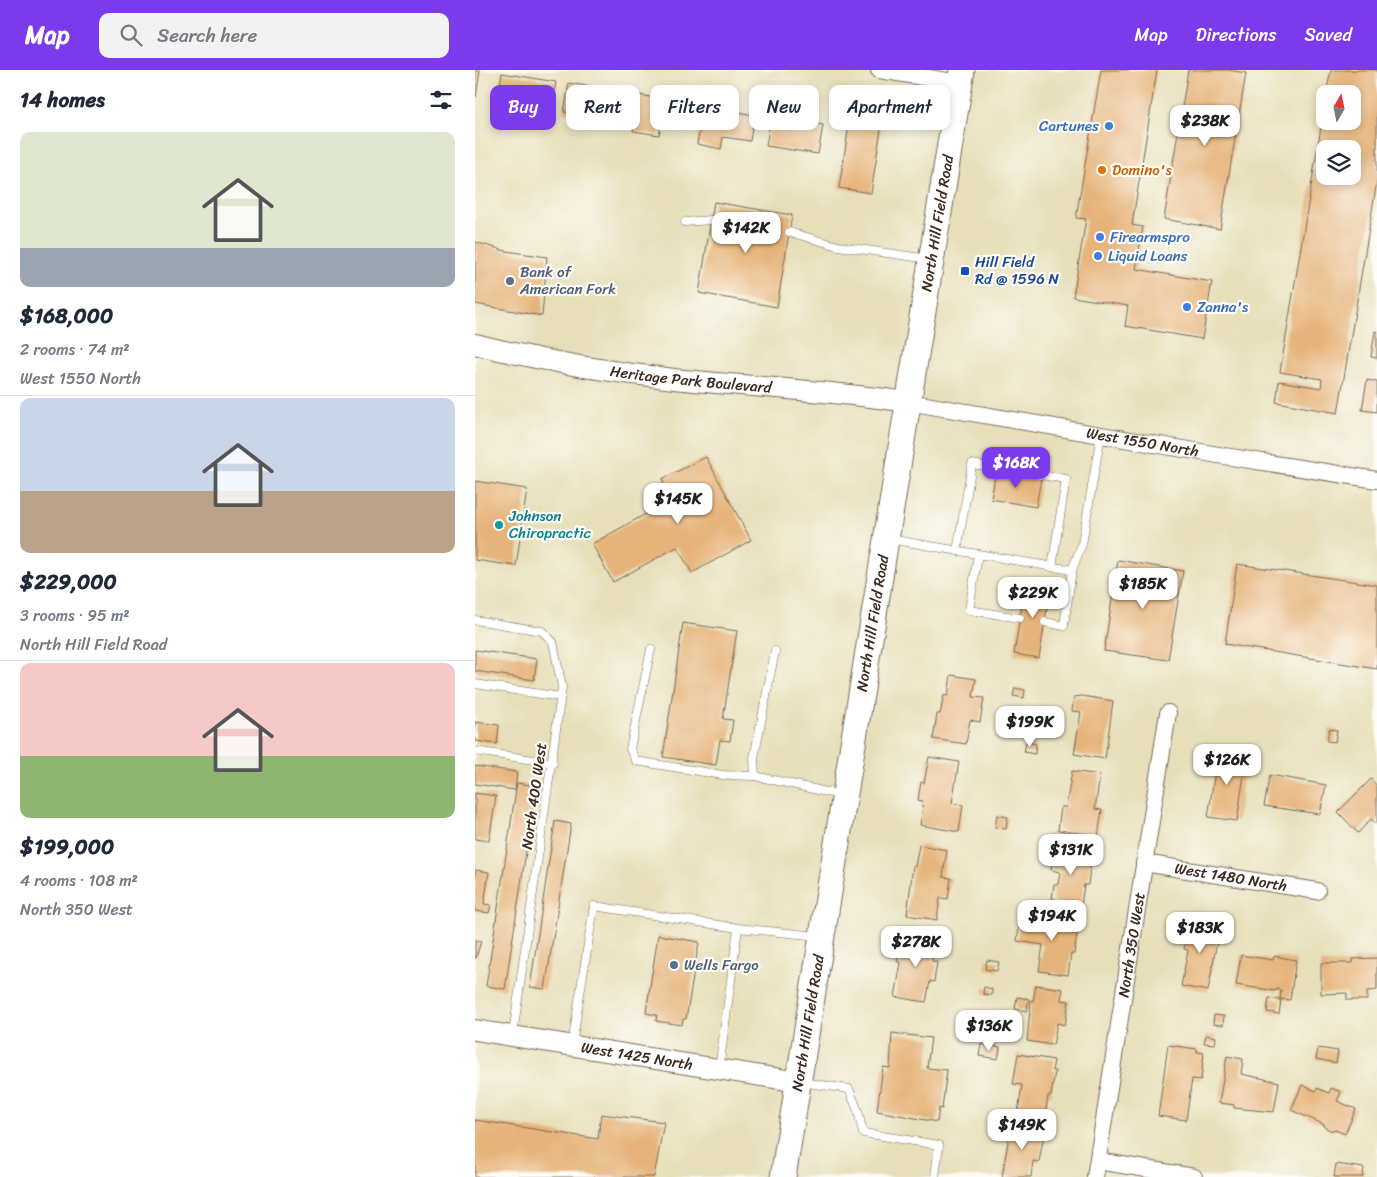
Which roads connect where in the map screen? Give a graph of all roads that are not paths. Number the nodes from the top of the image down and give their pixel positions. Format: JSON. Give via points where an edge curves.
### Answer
{"nodes":[{"id":1,"x":879,"y":70,"type":"edge"},
{"id":2,"x":961,"y":77,"type":"edge"},
{"id":3,"x":711,"y":220,"type":"dead end"},
{"id":4,"x":685,"y":222,"type":"dead end"},
{"id":5,"x":789,"y":232,"type":"dead end"},
{"id":6,"x":931,"y":259,"type":"junction"},
{"id":7,"x":475,"y":344,"type":"edge"},
{"id":8,"x":908,"y":402,"type":"junction"},
{"id":9,"x":1101,"y":434,"type":"junction"},
{"id":10,"x":1377,"y":480,"type":"edge"},
{"id":11,"x":886,"y":539,"type":"junction"},
{"id":12,"x":957,"y":551,"type":"junction"},
{"id":13,"x":978,"y":555,"type":"junction"},
{"id":14,"x":1052,"y":567,"type":"junction"},
{"id":15,"x":1072,"y":570,"type":"junction"},
{"id":16,"x":1020,"y":618,"type":"dead end"},
{"id":17,"x":475,"y":620,"type":"edge"},
{"id":18,"x":1045,"y":622,"type":"dead end"},
{"id":19,"x":651,"y":649,"type":"dead end"},
{"id":20,"x":775,"y":651,"type":"dead end"},
{"id":21,"x":475,"y":684,"type":"edge"},
{"id":22,"x":561,"y":697,"type":"junction"},
{"id":23,"x":1168,"y":713,"type":"dead end"},
{"id":24,"x":475,"y":751,"type":"edge"},
{"id":25,"x":553,"y":763,"type":"junction"},
{"id":26,"x":755,"y":776,"type":"junction"},
{"id":27,"x":845,"y":796,"type":"junction"},
{"id":28,"x":1144,"y":864,"type":"junction"},
{"id":29,"x":1317,"y":891,"type":"dead end"},
{"id":30,"x":738,"y":928,"type":"junction"},
{"id":31,"x":822,"y":937,"type":"junction"},
{"id":32,"x":475,"y":1030,"type":"edge"},
{"id":33,"x":513,"y":1036,"type":"junction"},
{"id":34,"x":571,"y":1046,"type":"junction"},
{"id":35,"x":719,"y":1069,"type":"junction"},
{"id":36,"x":799,"y":1082,"type":"junction"},
{"id":37,"x":1096,"y":1169,"type":"edge"},
{"id":38,"x":783,"y":1177,"type":"edge"},
{"id":39,"x":935,"y":1177,"type":"edge"},
{"id":40,"x":1194,"y":1177,"type":"edge"}],
"edges":[{"from":1,"to":2,"type":"street"},
{"from":2,"to":6,"type":"main road","name":"North Hill Field Road"},
{"from":3,"to":4,"type":"lane"},
{"from":5,"to":6,"type":"lane","via":[[838,246]]},
{"from":6,"to":8,"type":"main road","name":"North Hill Field Road"},
{"from":7,"to":8,"type":"street","name":"Heritage Park Boulevard","via":[[525,356],[663,378],[839,392]]},
{"from":8,"to":9,"type":"street","name":"West 1550 North"},
{"from":8,"to":11,"type":"main road","name":"North Hill Field Road"},
{"from":9,"to":10,"type":"street","name":"West 1550 North"},
{"from":9,"to":15,"type":"lane","via":[[1083,544]]},
{"from":11,"to":12,"type":"lane"},
{"from":11,"to":27,"type":"main road","name":"North Hill Field Road"},
{"from":12,"to":13,"type":"lane"},
{"from":12,"to":14,"type":"lane","via":[[972,464],[1066,479]]},
{"from":13,"to":14,"type":"lane"},
{"from":13,"to":16,"type":"lane","via":[[969,610]]},
{"from":14,"to":15,"type":"lane"},
{"from":15,"to":18,"type":"lane","via":[[1064,626]]},
{"from":17,"to":22,"type":"lane","name":"North 400 West","via":[[543,631],[553,642]]},
{"from":19,"to":26,"type":"lane","via":[[631,748],[636,761],[723,775]]},
{"from":20,"to":26,"type":"lane","via":[[754,758]]},
{"from":21,"to":22,"type":"lane"},
{"from":22,"to":25,"type":"lane","name":"North 400 West"},
{"from":23,"to":28,"type":"street","name":"North 350 West"},
{"from":24,"to":25,"type":"lane"},
{"from":25,"to":33,"type":"lane","name":"North 400 West"},
{"from":26,"to":27,"type":"lane"},
{"from":27,"to":31,"type":"main road","name":"North Hill Field Road"},
{"from":28,"to":29,"type":"street","name":"West 1480 North"},
{"from":28,"to":37,"type":"street","name":"North 350 West"},
{"from":30,"to":31,"type":"lane"},
{"from":30,"to":34,"type":"lane","via":[[594,906]]},
{"from":30,"to":35,"type":"lane"},
{"from":31,"to":36,"type":"main road","name":"North Hill Field Road"},
{"from":32,"to":33,"type":"street","name":"West 1425 North"},
{"from":33,"to":34,"type":"street","name":"West 1425 North"},
{"from":34,"to":35,"type":"street","name":"West 1425 North"},
{"from":35,"to":36,"type":"street","name":"West 1425 North"},
{"from":36,"to":38,"type":"main road","name":"North Hill Field Road"},
{"from":36,"to":39,"type":"lane","via":[[849,1089],[863,1133],[939,1145]]},
{"from":37,"to":40,"type":"street"}]}
